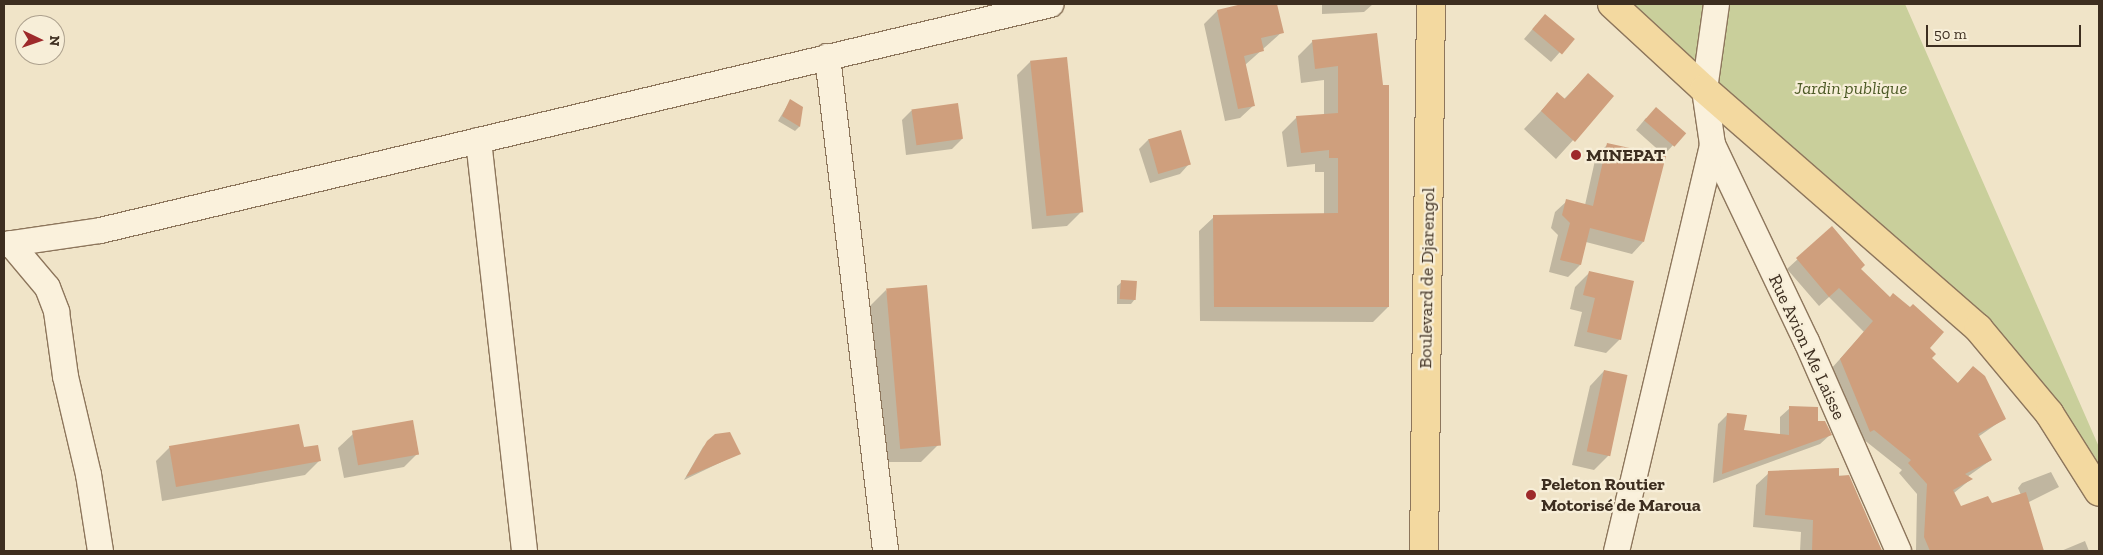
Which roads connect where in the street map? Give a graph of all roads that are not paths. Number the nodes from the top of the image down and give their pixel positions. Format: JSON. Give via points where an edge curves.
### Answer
{"nodes":[{"id":1,"x":1050,"y":4,"type":"edge"},
{"id":2,"x":1431,"y":4,"type":"edge"},
{"id":3,"x":1612,"y":4,"type":"edge"},
{"id":4,"x":1716,"y":4,"type":"edge"},
{"id":5,"x":827,"y":56,"type":"junction"},
{"id":6,"x":1704,"y":89,"type":"junction"},
{"id":7,"x":478,"y":140,"type":"junction"},
{"id":8,"x":1712,"y":144,"type":"junction"},
{"id":9,"x":7,"y":244,"type":"edge"},
{"id":10,"x":2099,"y":492,"type":"edge"},
{"id":11,"x":100,"y":551,"type":"edge"},
{"id":12,"x":524,"y":551,"type":"edge"},
{"id":13,"x":885,"y":551,"type":"edge"},
{"id":14,"x":1424,"y":551,"type":"edge"},
{"id":15,"x":1616,"y":551,"type":"edge"},
{"id":16,"x":1898,"y":551,"type":"edge"}],
"edges":[{"from":1,"to":5,"type":"street"},
{"from":2,"to":14,"type":"main road","name":"Boulevard de Djarengol"},
{"from":3,"to":6,"type":"main road"},
{"from":4,"to":6,"type":"street"},
{"from":5,"to":7,"type":"street"},
{"from":5,"to":13,"type":"street"},
{"from":6,"to":8,"type":"street"},
{"from":6,"to":10,"type":"main road","via":[[1978,328],[2049,414]]},
{"from":7,"to":9,"type":"street","via":[[100,230]]},
{"from":7,"to":12,"type":"street"},
{"from":8,"to":15,"type":"street"},
{"from":8,"to":16,"type":"street","name":"Rue Avion Me Laisse","via":[[1806,341]]},
{"from":9,"to":11,"type":"street","via":[[47,287],[56,311],[65,376],[88,474]]}]}
